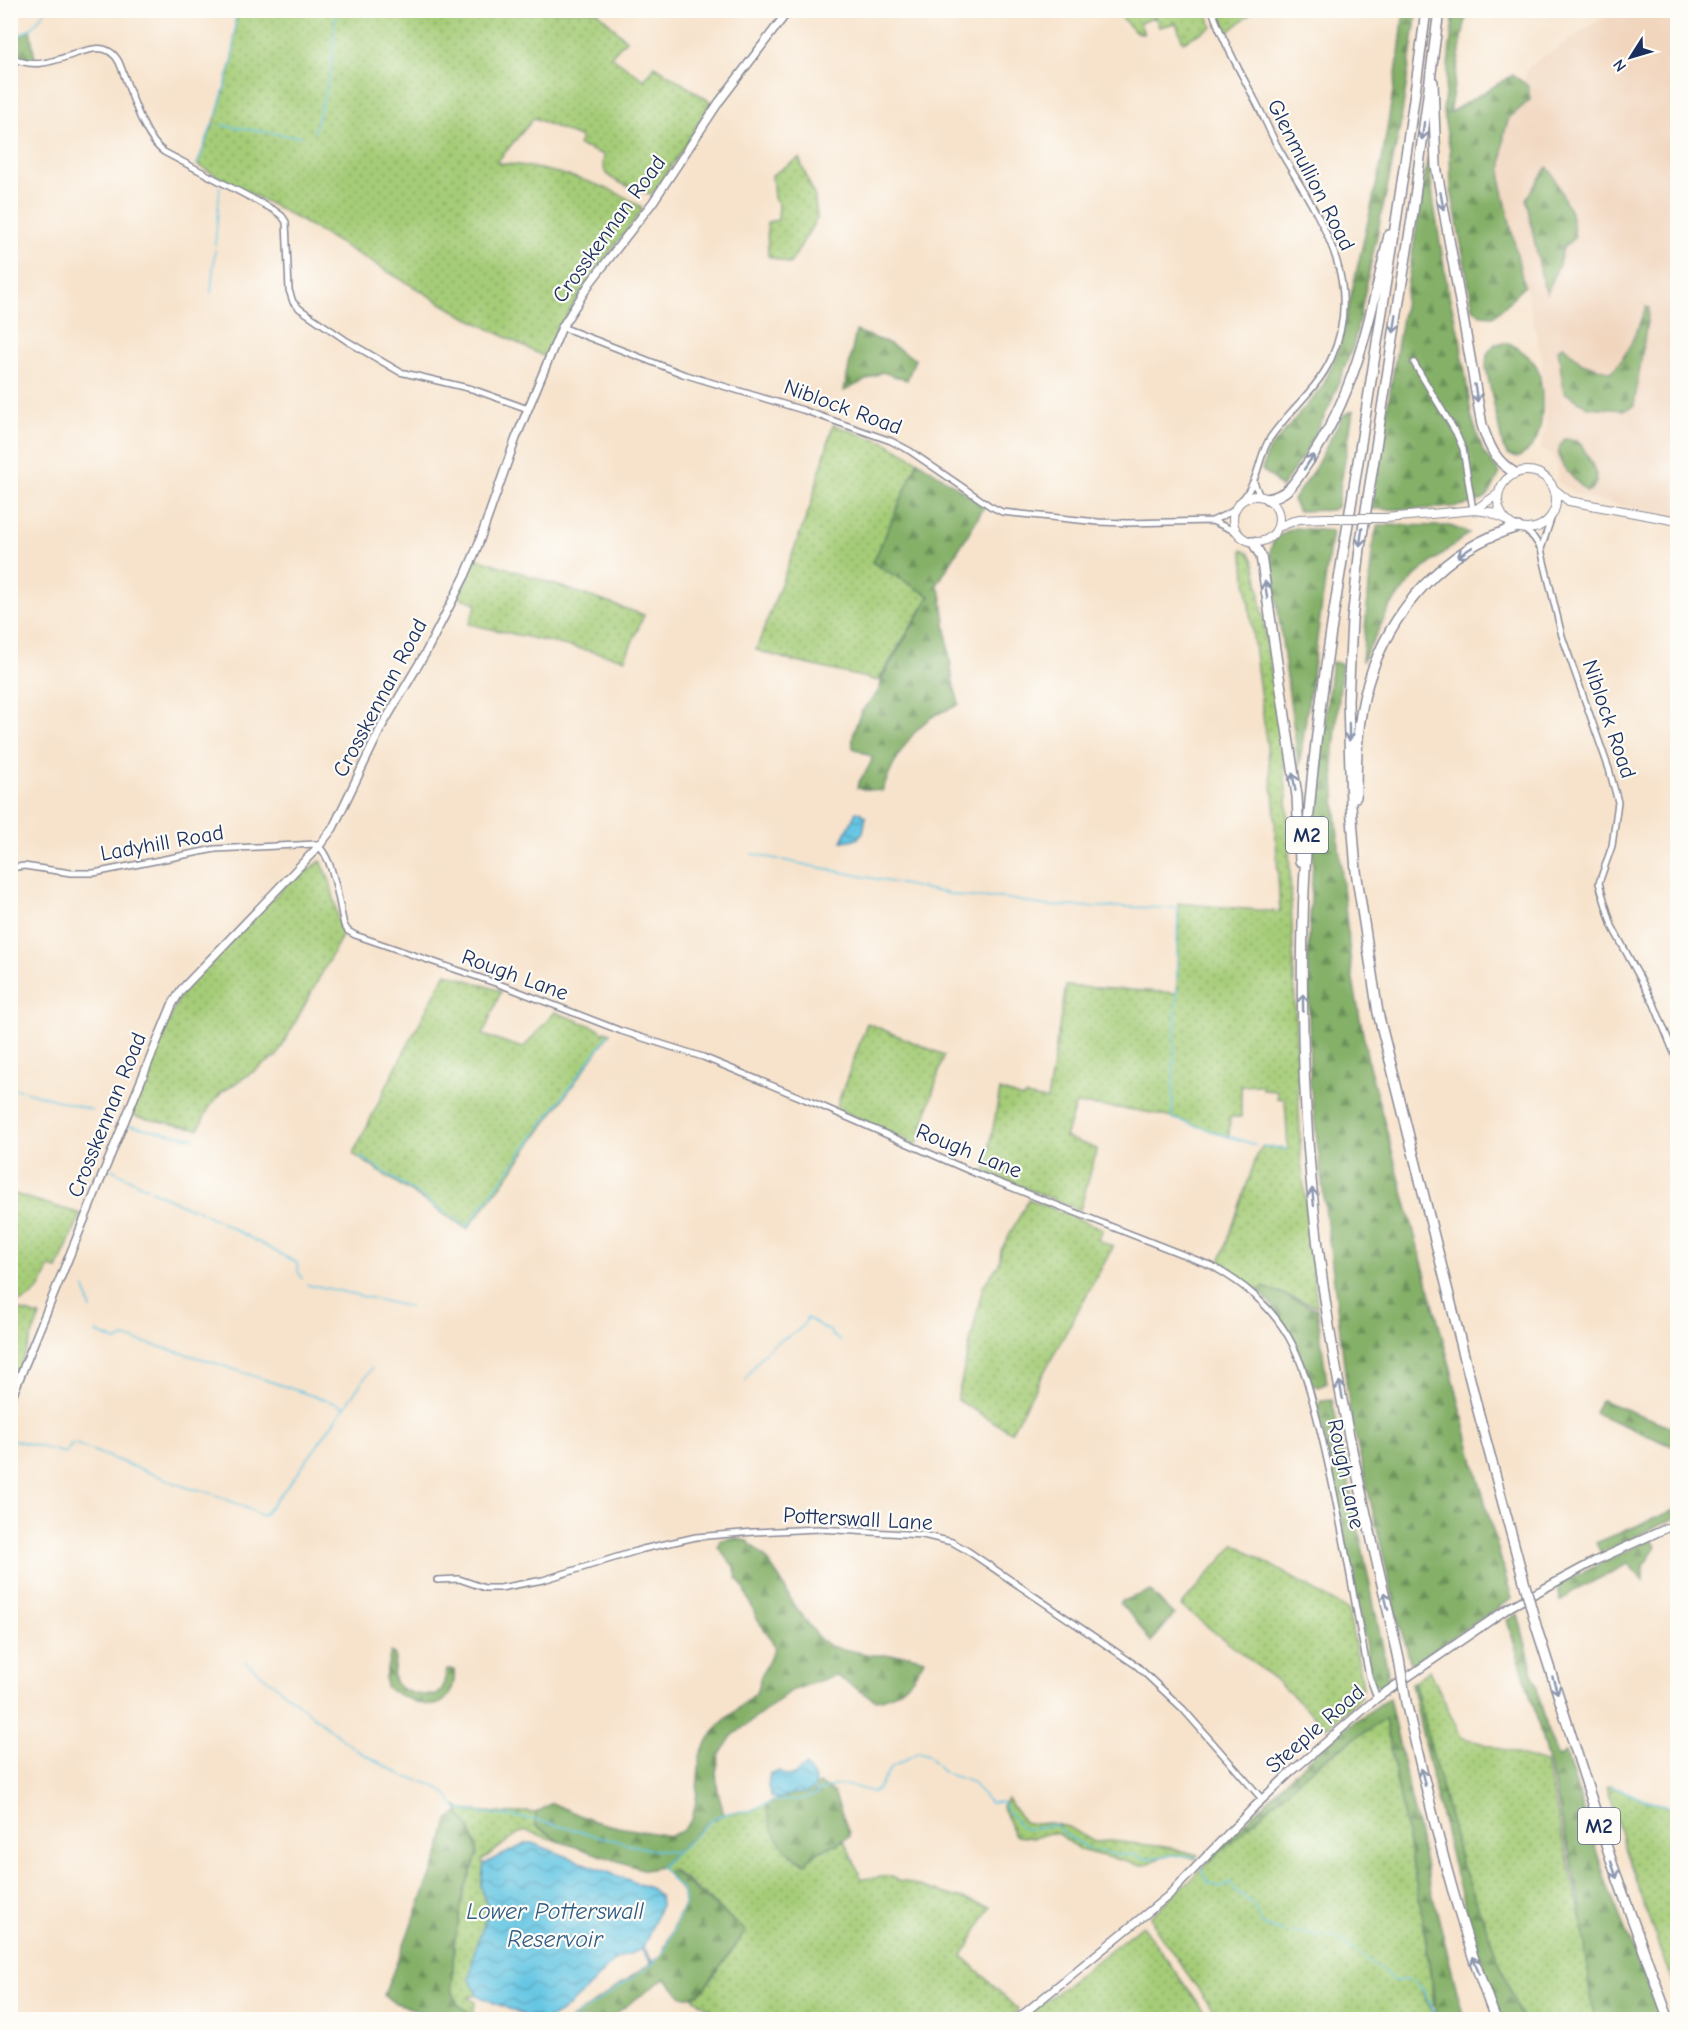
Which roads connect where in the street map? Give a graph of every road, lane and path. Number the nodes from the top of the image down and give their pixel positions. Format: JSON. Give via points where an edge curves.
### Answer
{"nodes":[{"id":1,"x":789,"y":10,"type":"edge"},
{"id":2,"x":1212,"y":10,"type":"edge"},
{"id":3,"x":1426,"y":10,"type":"edge"},
{"id":4,"x":1439,"y":10,"type":"edge"},
{"id":5,"x":10,"y":56,"type":"edge"},
{"id":6,"x":1432,"y":59,"type":"junction"},
{"id":7,"x":1404,"y":175,"type":"junction"},
{"id":8,"x":562,"y":327,"type":"junction"},
{"id":9,"x":1414,"y":363,"type":"dead end"},
{"id":10,"x":528,"y":409,"type":"junction"},
{"id":11,"x":1515,"y":473,"type":"junction"},
{"id":12,"x":1254,"y":482,"type":"junction"},
{"id":13,"x":1555,"y":490,"type":"junction"},
{"id":14,"x":1498,"y":494,"type":"junction"},
{"id":15,"x":1264,"y":498,"type":"junction"},
{"id":16,"x":1569,"y":501,"type":"junction"},
{"id":17,"x":1237,"y":507,"type":"junction"},
{"id":18,"x":1277,"y":509,"type":"junction"},
{"id":19,"x":1474,"y":510,"type":"junction"},
{"id":20,"x":1553,"y":512,"type":"junction"},
{"id":21,"x":1504,"y":518,"type":"junction"},
{"id":22,"x":1299,"y":519,"type":"junction"},
{"id":23,"x":1212,"y":521,"type":"junction"},
{"id":24,"x":1677,"y":521,"type":"edge"},
{"id":25,"x":1278,"y":527,"type":"junction"},
{"id":26,"x":1521,"y":528,"type":"junction"},
{"id":27,"x":1239,"y":534,"type":"junction"},
{"id":28,"x":1253,"y":542,"type":"junction"},
{"id":29,"x":1541,"y":549,"type":"junction"},
{"id":30,"x":320,"y":846,"type":"junction"},
{"id":31,"x":10,"y":868,"type":"edge"},
{"id":32,"x":1356,"y":871,"type":"junction"},
{"id":33,"x":1303,"y":924,"type":"junction"},
{"id":34,"x":1677,"y":1064,"type":"edge"},
{"id":35,"x":10,"y":1401,"type":"edge"},
{"id":36,"x":1677,"y":1523,"type":"edge"},
{"id":37,"x":437,"y":1580,"type":"dead end"},
{"id":38,"x":1377,"y":1698,"type":"junction"},
{"id":39,"x":1262,"y":1799,"type":"junction"},
{"id":40,"x":1016,"y":2019,"type":"edge"},
{"id":41,"x":1496,"y":2019,"type":"edge"},
{"id":42,"x":1669,"y":2019,"type":"edge"}],
"edges":[{"from":1,"to":8,"type":"street","name":"Crosskennan Road","via":[[719,102],[653,202],[590,283]]},
{"from":2,"to":12,"type":"street","name":"Glenmullion Road","via":[[1272,135],[1328,234],[1342,282],[1340,330],[1331,359],[1317,383],[1271,437]]},
{"from":3,"to":7,"type":"highway","number":"M2"},
{"from":4,"to":6,"type":"highway","number":"M2"},
{"from":5,"to":10,"type":"street","via":[[34,65],[97,47],[109,49],[119,62],[155,145],[285,219],[289,290],[300,309],[400,372],[472,389]]},
{"from":6,"to":11,"type":"highway","one_way":true,"via":[[1436,166],[1482,425],[1491,452]]},
{"from":6,"to":32,"type":"highway","number":"M2","one_way":true,"via":[[1352,620],[1348,730]]},
{"from":15,"to":7,"type":"highway","one_way":true,"via":[[1281,495],[1292,486],[1319,445],[1349,386],[1371,316]]},
{"from":7,"to":33,"type":"highway","number":"M2","via":[[1322,690]]},
{"from":8,"to":10,"type":"street","name":"Crosskennan Road"},
{"from":8,"to":23,"type":"street","name":"Niblock Road","via":[[683,374],[891,441],[1002,512],[1098,522]]},
{"from":9,"to":19,"type":"street","via":[[1463,449]]},
{"from":10,"to":30,"type":"street","name":"Crosskennan Road","via":[[465,576]]},
{"from":11,"to":13,"type":"main road","via":[[1536,471]]},
{"from":11,"to":14,"type":"main road","via":[[1507,478]]},
{"from":12,"to":15,"type":"street"},
{"from":12,"to":17,"type":"street","name":"Glenmullion Road"},
{"from":13,"to":16,"type":"main road"},
{"from":13,"to":20,"type":"main road"},
{"from":14,"to":19,"type":"main road"},
{"from":14,"to":21,"type":"main road"},
{"from":15,"to":17,"type":"main road","via":[[1246,499]]},
{"from":15,"to":18,"type":"main road"},
{"from":16,"to":20,"type":"main road"},
{"from":16,"to":24,"type":"main road"},
{"from":17,"to":23,"type":"street","name":"Niblock Road"},
{"from":17,"to":27,"type":"main road","via":[[1234,522]]},
{"from":18,"to":22,"type":"main road"},
{"from":18,"to":25,"type":"main road"},
{"from":19,"to":21,"type":"main road"},
{"from":19,"to":22,"type":"main road","bridge":true,"via":[[1386,518]]},
{"from":20,"to":26,"type":"main road","via":[[1538,527]]},
{"from":20,"to":29,"type":"street"},
{"from":21,"to":26,"type":"main road"},
{"from":22,"to":25,"type":"main road"},
{"from":23,"to":27,"type":"street","name":"Niblock Road"},
{"from":25,"to":28,"type":"main road","via":[[1268,539]]},
{"from":26,"to":29,"type":"street","name":"Niblock Road"},
{"from":26,"to":32,"type":"highway","one_way":true,"via":[[1497,533],[1440,570],[1406,607],[1384,643],[1361,715],[1356,776]]},
{"from":27,"to":28,"type":"main road"},
{"from":33,"to":28,"type":"highway","one_way":true,"via":[[1296,796],[1261,556]]},
{"from":29,"to":34,"type":"street","name":"Niblock Road","via":[[1562,636],[1610,768],[1618,802],[1612,846],[1599,883],[1612,926],[1654,1004]]},
{"from":30,"to":31,"type":"street","name":"Ladyhill Road","via":[[215,849],[94,873]]},
{"from":30,"to":35,"type":"street","name":"Crosskennan Road","via":[[181,990],[172,1005]]},
{"from":30,"to":38,"type":"street","name":"Rough Lane","via":[[334,880],[345,925],[355,935],[703,1057],[977,1174],[1212,1266],[1249,1289],[1280,1324],[1305,1373],[1328,1461],[1364,1655]]},
{"from":32,"to":42,"type":"highway","number":"M2","one_way":true,"bridge":true,"via":[[1385,1043],[1522,1574],[1609,1857]]},
{"from":41,"to":33,"type":"highway","number":"M2","one_way":true,"bridge":true,"via":[[1443,1860],[1335,1360],[1322,1277],[1305,1103]]},
{"from":36,"to":38,"type":"street","name":"Steeple Road","via":[[1594,1561],[1510,1607]]},
{"from":37,"to":39,"type":"street","name":"Potterswall Lane","via":[[459,1579],[485,1588],[500,1588],[543,1580],[696,1537],[754,1532],[846,1530],[943,1539],[968,1551],[1137,1666],[1183,1710]]},
{"from":38,"to":39,"type":"street","name":"Steeple Road"},
{"from":39,"to":40,"type":"street","name":"Steeple Road","via":[[1159,1904]]}]}
